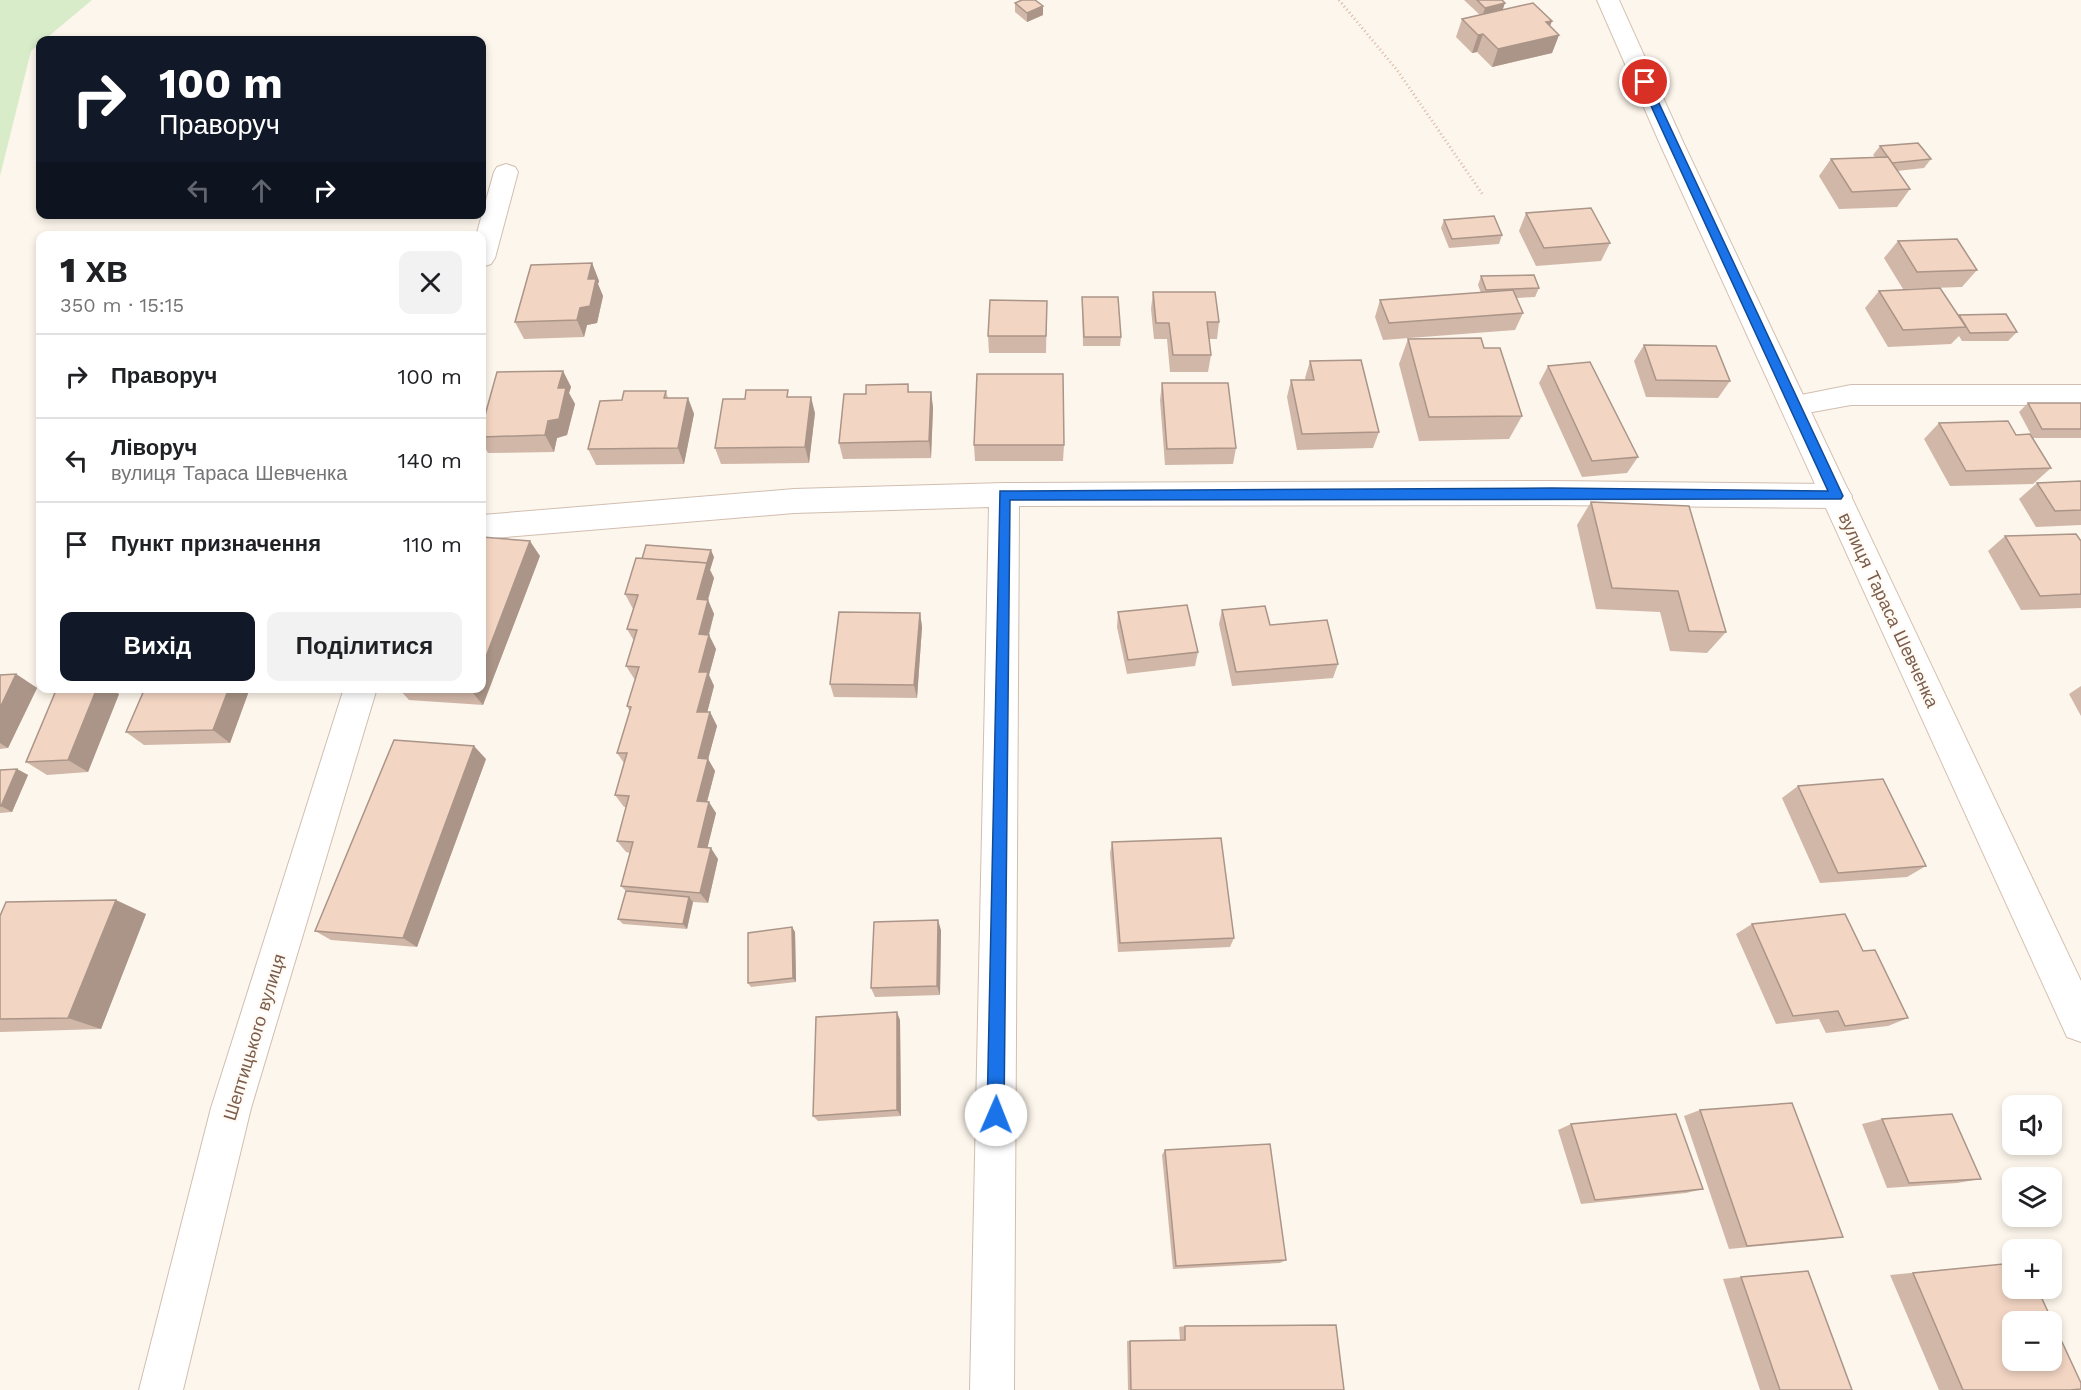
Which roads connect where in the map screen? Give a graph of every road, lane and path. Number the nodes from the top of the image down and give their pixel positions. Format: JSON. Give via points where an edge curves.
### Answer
{"nodes":[{"id":1,"x":1339,"y":0,"type":"edge"},
{"id":2,"x":1608,"y":0,"type":"edge"},
{"id":3,"x":506,"y":172,"type":"dead end"},
{"id":4,"x":1483,"y":195,"type":"dead end"},
{"id":5,"x":486,"y":244,"type":"edge"},
{"id":6,"x":2081,"y":395,"type":"edge"},
{"id":7,"x":1796,"y":405,"type":"junction"},
{"id":8,"x":1004,"y":495,"type":"junction"},
{"id":9,"x":1837,"y":496,"type":"junction"},
{"id":10,"x":486,"y":526,"type":"edge"},
{"id":11,"x":360,"y":693,"type":"edge"},
{"id":12,"x":2081,"y":1023,"type":"edge"},
{"id":13,"x":161,"y":1390,"type":"edge"},
{"id":14,"x":992,"y":1390,"type":"edge"}],
"edges":[{"from":1,"to":4,"type":"path","via":[[1368,30]]},
{"from":2,"to":7,"type":"street","name":"вулиця Тараса Шевченка"},
{"from":3,"to":5,"type":"street"},
{"from":6,"to":7,"type":"street","via":[[1851,394]]},
{"from":7,"to":9,"type":"street","name":"вулиця Тараса Шевченка"},
{"from":8,"to":9,"type":"street"},
{"from":8,"to":10,"type":"street","via":[[794,501]]},
{"from":8,"to":14,"type":"street"},
{"from":9,"to":12,"type":"street","name":"вулиця Тараса Шевченка"},
{"from":11,"to":13,"type":"street","name":"Шептицького вулиця","via":[[231,1108]]}]}
